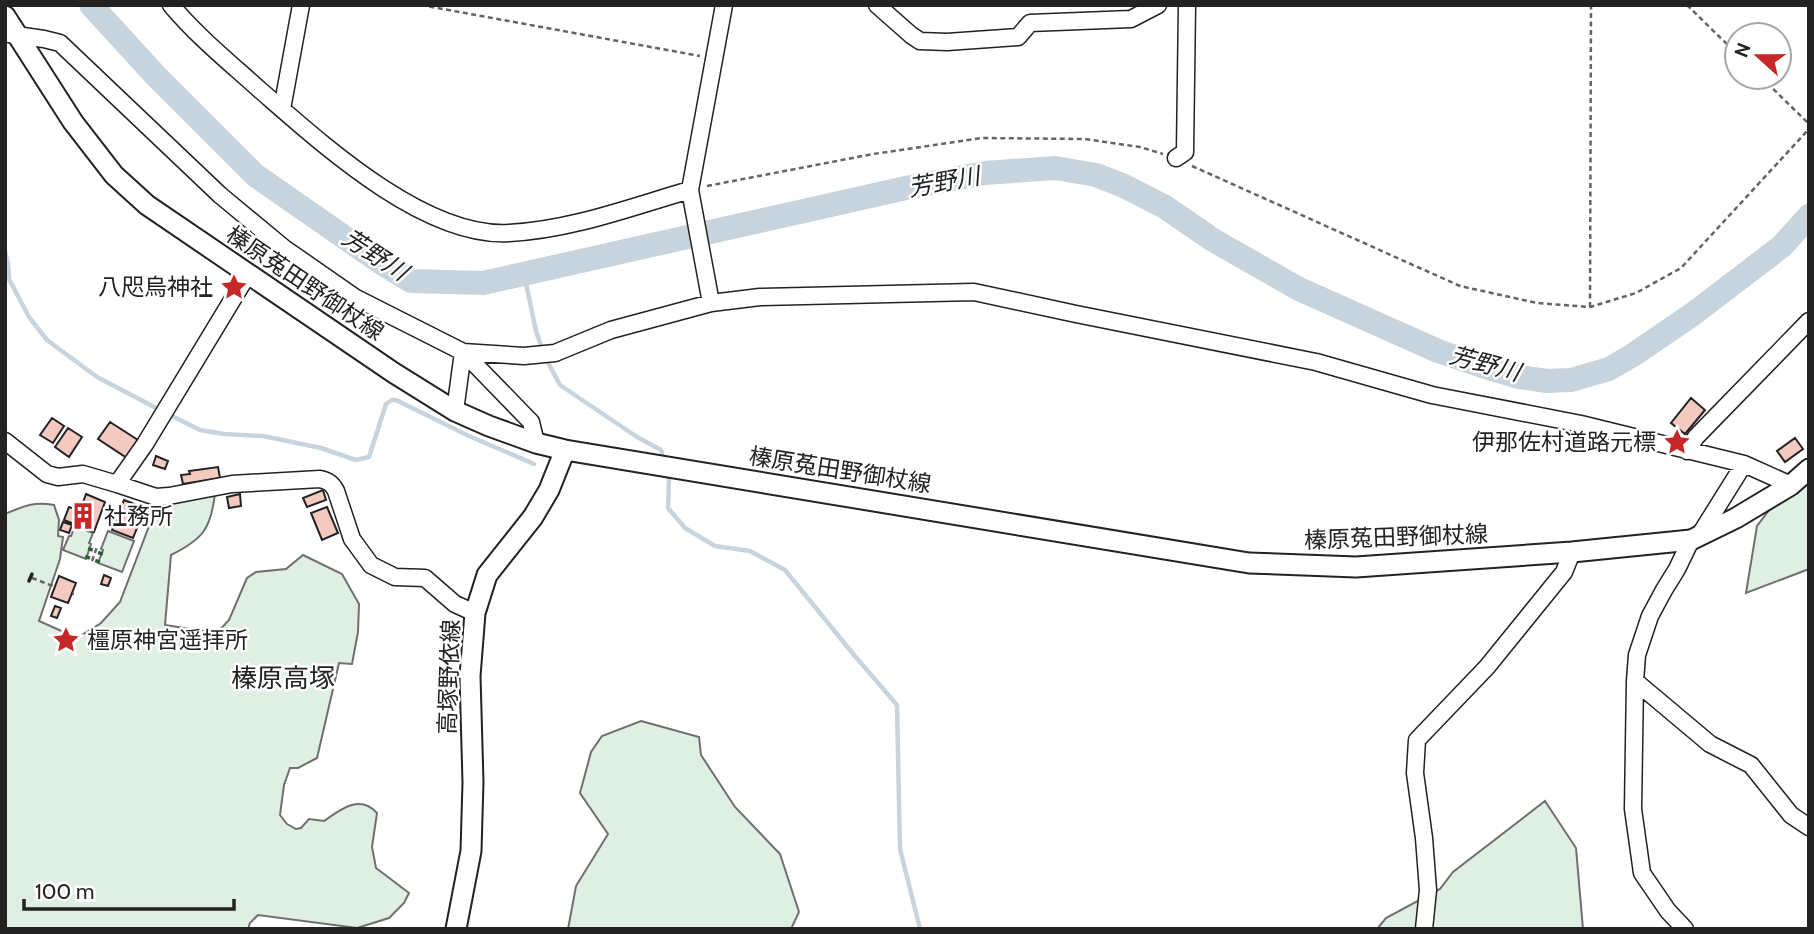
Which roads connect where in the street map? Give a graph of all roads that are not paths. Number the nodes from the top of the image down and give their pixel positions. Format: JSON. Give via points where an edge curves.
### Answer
{"nodes":[{"id":1,"x":171,"y":5,"type":"edge"},
{"id":2,"x":301,"y":5,"type":"edge"},
{"id":3,"x":724,"y":5,"type":"edge"},
{"id":4,"x":877,"y":5,"type":"edge"},
{"id":5,"x":1158,"y":5,"type":"edge"},
{"id":6,"x":1187,"y":5,"type":"edge"},
{"id":7,"x":5,"y":16,"type":"edge"},
{"id":8,"x":12,"y":34,"type":"edge"},
{"id":9,"x":282,"y":109,"type":"junction"},
{"id":10,"x":1175,"y":158,"type":"road end"},
{"id":11,"x":691,"y":195,"type":"junction"},
{"id":12,"x":248,"y":274,"type":"junction"},
{"id":13,"x":710,"y":299,"type":"junction"},
{"id":14,"x":1809,"y":321,"type":"edge"},
{"id":15,"x":463,"y":352,"type":"junction"},
{"id":16,"x":455,"y":411,"type":"junction"},
{"id":17,"x":5,"y":440,"type":"edge"},
{"id":18,"x":536,"y":443,"type":"junction"},
{"id":19,"x":565,"y":450,"type":"junction"},
{"id":20,"x":1687,"y":451,"type":"junction"},
{"id":21,"x":1744,"y":464,"type":"junction"},
{"id":22,"x":1809,"y":469,"type":"edge"},
{"id":23,"x":117,"y":484,"type":"junction"},
{"id":24,"x":1791,"y":485,"type":"junction"},
{"id":25,"x":1695,"y":538,"type":"junction"},
{"id":26,"x":1573,"y":552,"type":"junction"},
{"id":27,"x":475,"y":613,"type":"junction"},
{"id":28,"x":1635,"y":681,"type":"junction"},
{"id":29,"x":1809,"y":827,"type":"edge"},
{"id":30,"x":456,"y":929,"type":"edge"},
{"id":31,"x":1424,"y":929,"type":"edge"},
{"id":32,"x":1685,"y":929,"type":"edge"}],
"edges":[{"from":1,"to":9,"type":"street"},
{"from":2,"to":9,"type":"street"},
{"from":3,"to":11,"type":"street"},
{"from":4,"to":5,"type":"street","via":[[920,41],[947,42],[1018,37],[1030,23],[1131,19]]},
{"from":6,"to":10,"type":"street","via":[[1185,152]]},
{"from":7,"to":8,"type":"main road","name":"榛原菟田野御杖線"},
{"from":8,"to":12,"type":"main road","name":"榛原菟田野御杖線","via":[[114,175],[147,205]]},
{"from":8,"to":15,"type":"street","via":[[60,43],[220,195],[284,248],[356,298]]},
{"from":9,"to":11,"type":"street","via":[[372,183],[439,219],[474,230],[507,234],[564,226]]},
{"from":11,"to":13,"type":"street"},
{"from":12,"to":16,"type":"main road","name":"榛原菟田野御杖線"},
{"from":12,"to":23,"type":"street"},
{"from":13,"to":15,"type":"street","via":[[555,353]]},
{"from":13,"to":20,"type":"street","via":[[974,292],[1316,362],[1432,395],[1581,424]]},
{"from":14,"to":20,"type":"street"},
{"from":15,"to":16,"type":"street"},
{"from":15,"to":18,"type":"street","via":[[531,422]]},
{"from":16,"to":18,"type":"main road","name":"榛原菟田野御杖線"},
{"from":17,"to":23,"type":"street","via":[[47,474],[83,474]]},
{"from":18,"to":19,"type":"main road","name":"榛原菟田野御杖線"},
{"from":19,"to":26,"type":"main road","name":"榛原菟田野御杖線","via":[[1249,563],[1356,567]]},
{"from":19,"to":27,"type":"main road","name":"高塚野依線","via":[[533,517],[487,575]]},
{"from":20,"to":21,"type":"street"},
{"from":21,"to":24,"type":"street"},
{"from":21,"to":25,"type":"street"},
{"from":22,"to":24,"type":"main road","name":"榛原菟田野御杖線"},
{"from":23,"to":27,"type":"street","via":[[156,498],[232,484],[320,478],[333,485],[352,539],[371,565],[395,577],[425,578],[455,604]]},
{"from":24,"to":25,"type":"main road","name":"榛原菟田野御杖線"},
{"from":25,"to":26,"type":"main road","name":"榛原菟田野御杖線"},
{"from":25,"to":28,"type":"street","via":[[1650,616],[1637,655]]},
{"from":26,"to":31,"type":"street","via":[[1564,572],[1487,667],[1416,740],[1415,773],[1428,890]]},
{"from":27,"to":30,"type":"main road","name":"高塚野依線","via":[[470,676],[471,850]]},
{"from":28,"to":29,"type":"street","via":[[1710,744],[1751,765],[1791,815]]},
{"from":28,"to":32,"type":"street","via":[[1633,809],[1642,873]]}]}
